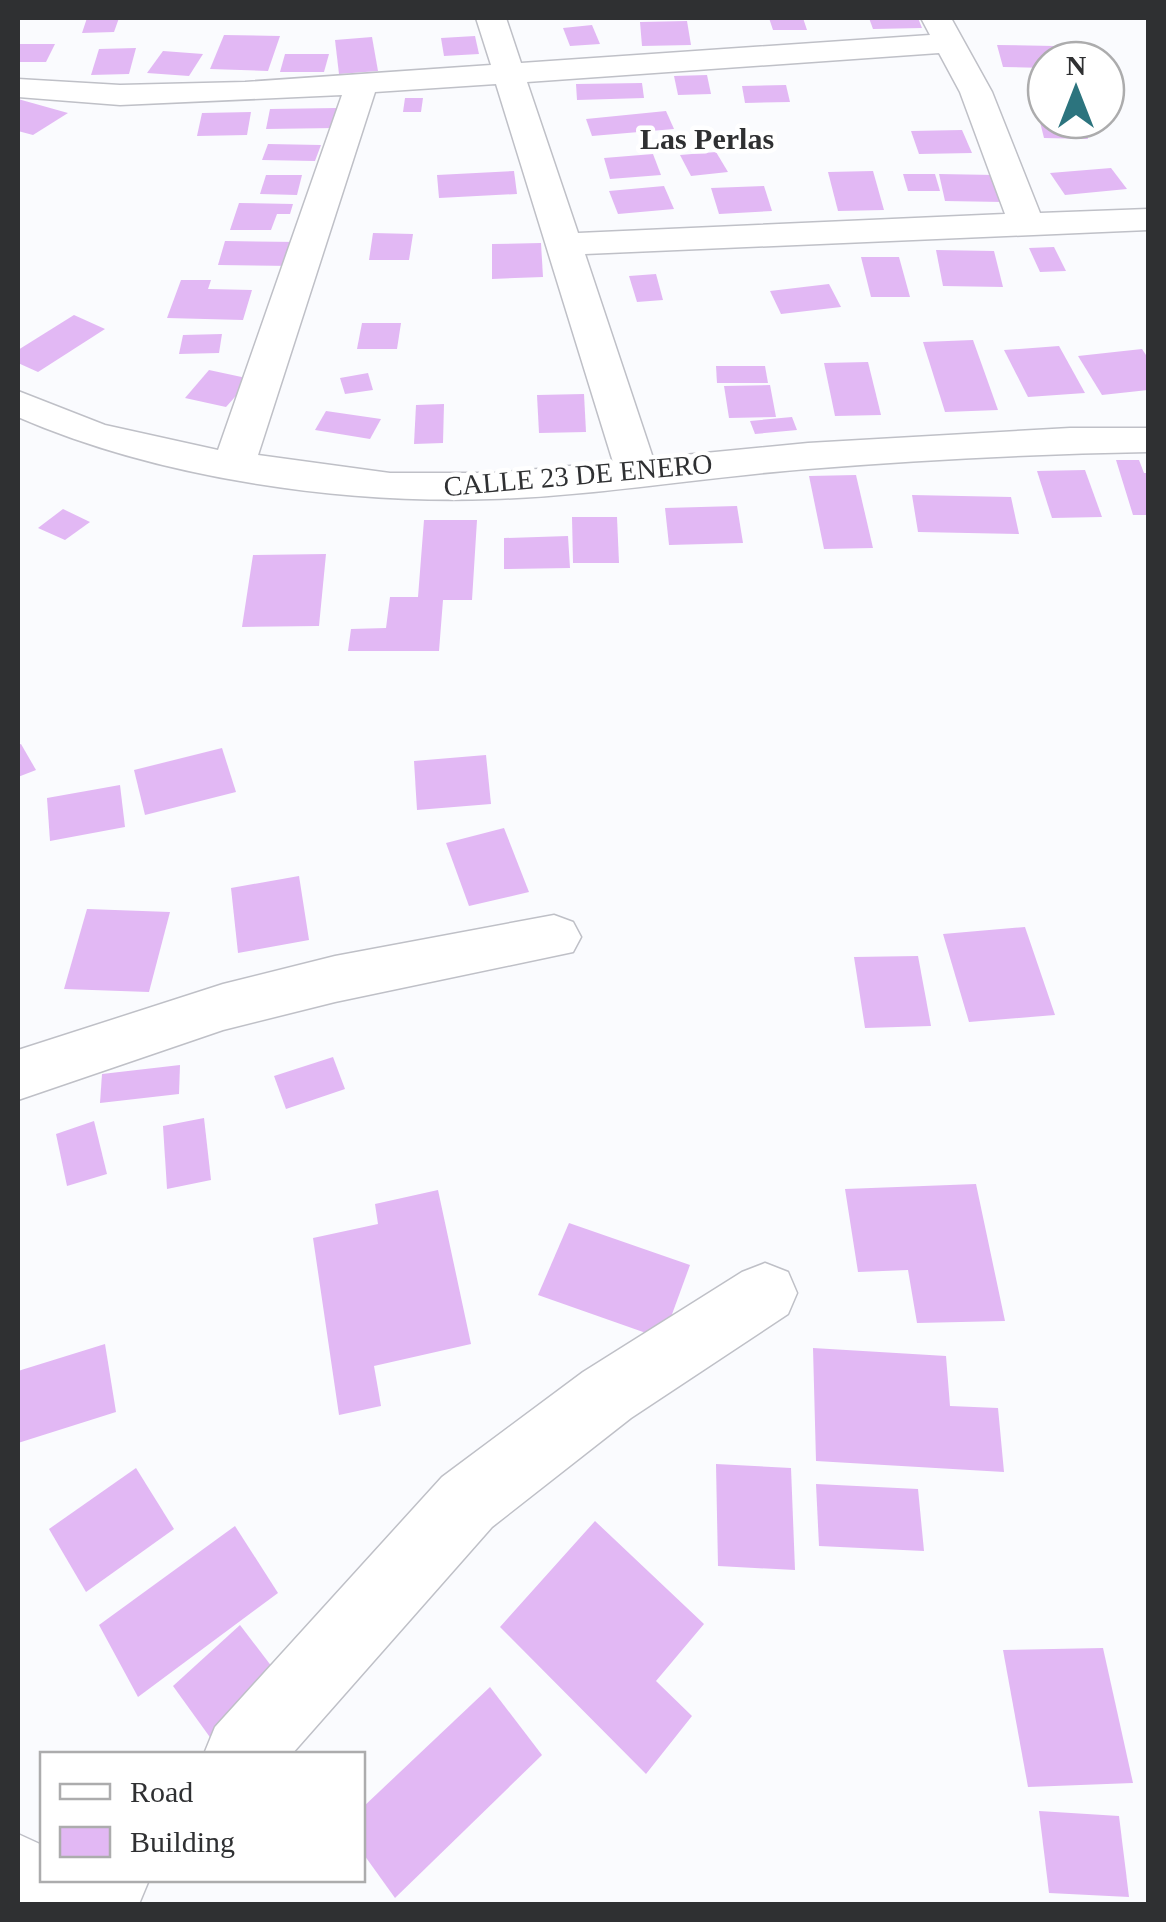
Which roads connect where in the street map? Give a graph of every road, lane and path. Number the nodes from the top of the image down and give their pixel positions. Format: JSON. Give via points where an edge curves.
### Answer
{"nodes":[{"id":1,"x":491,"y":18,"type":"edge"},
{"id":2,"x":943,"y":30,"type":"edge"},
{"id":3,"x":508,"y":72,"type":"junction"},
{"id":4,"x":361,"y":86,"type":"junction"},
{"id":5,"x":18,"y":88,"type":"edge"},
{"id":6,"x":1148,"y":219,"type":"edge"},
{"id":7,"x":1026,"y":223,"type":"junction"},
{"id":8,"x":562,"y":244,"type":"junction"},
{"id":9,"x":18,"y":403,"type":"edge"},
{"id":10,"x":1148,"y":440,"type":"edge"},
{"id":11,"x":234,"y":465,"type":"junction"},
{"id":12,"x":638,"y":472,"type":"junction"},
{"id":13,"x":554,"y":937,"type":"dead end"},
{"id":14,"x":18,"y":1075,"type":"edge"},
{"id":15,"x":766,"y":1293,"type":"dead end"},
{"id":16,"x":244,"y":1752,"type":"edge"},
{"id":17,"x":18,"y":1874,"type":"edge"},
{"id":18,"x":107,"y":1882,"type":"edge"},
{"id":19,"x":32,"y":1904,"type":"edge"},
{"id":20,"x":82,"y":1904,"type":"edge"}],
"edges":[{"from":1,"to":3,"type":"street"},
{"from":2,"to":3,"type":"street"},
{"from":2,"to":7,"type":"street","via":[[976,92]]},
{"from":3,"to":4,"type":"street"},
{"from":3,"to":8,"type":"street"},
{"from":4,"to":5,"type":"street","via":[[151,95]]},
{"from":4,"to":11,"type":"street"},
{"from":6,"to":7,"type":"street"},
{"from":7,"to":8,"type":"street"},
{"from":8,"to":12,"type":"street"},
{"from":9,"to":11,"type":"street","name":"CALLE 23 DE ENERO","via":[[126,445]]},
{"from":10,"to":12,"type":"street","name":"CALLE 23 DE ENERO","via":[[827,454]]},
{"from":11,"to":12,"type":"street","name":"CALLE 23 DE ENERO","via":[[390,486],[494,486]]},
{"from":13,"to":14,"type":"street","via":[[223,1007]]},
{"from":15,"to":16,"type":"street","via":[[608,1394],[467,1502]]},
{"from":17,"to":19,"type":"street"},
{"from":18,"to":20,"type":"street"}]}
